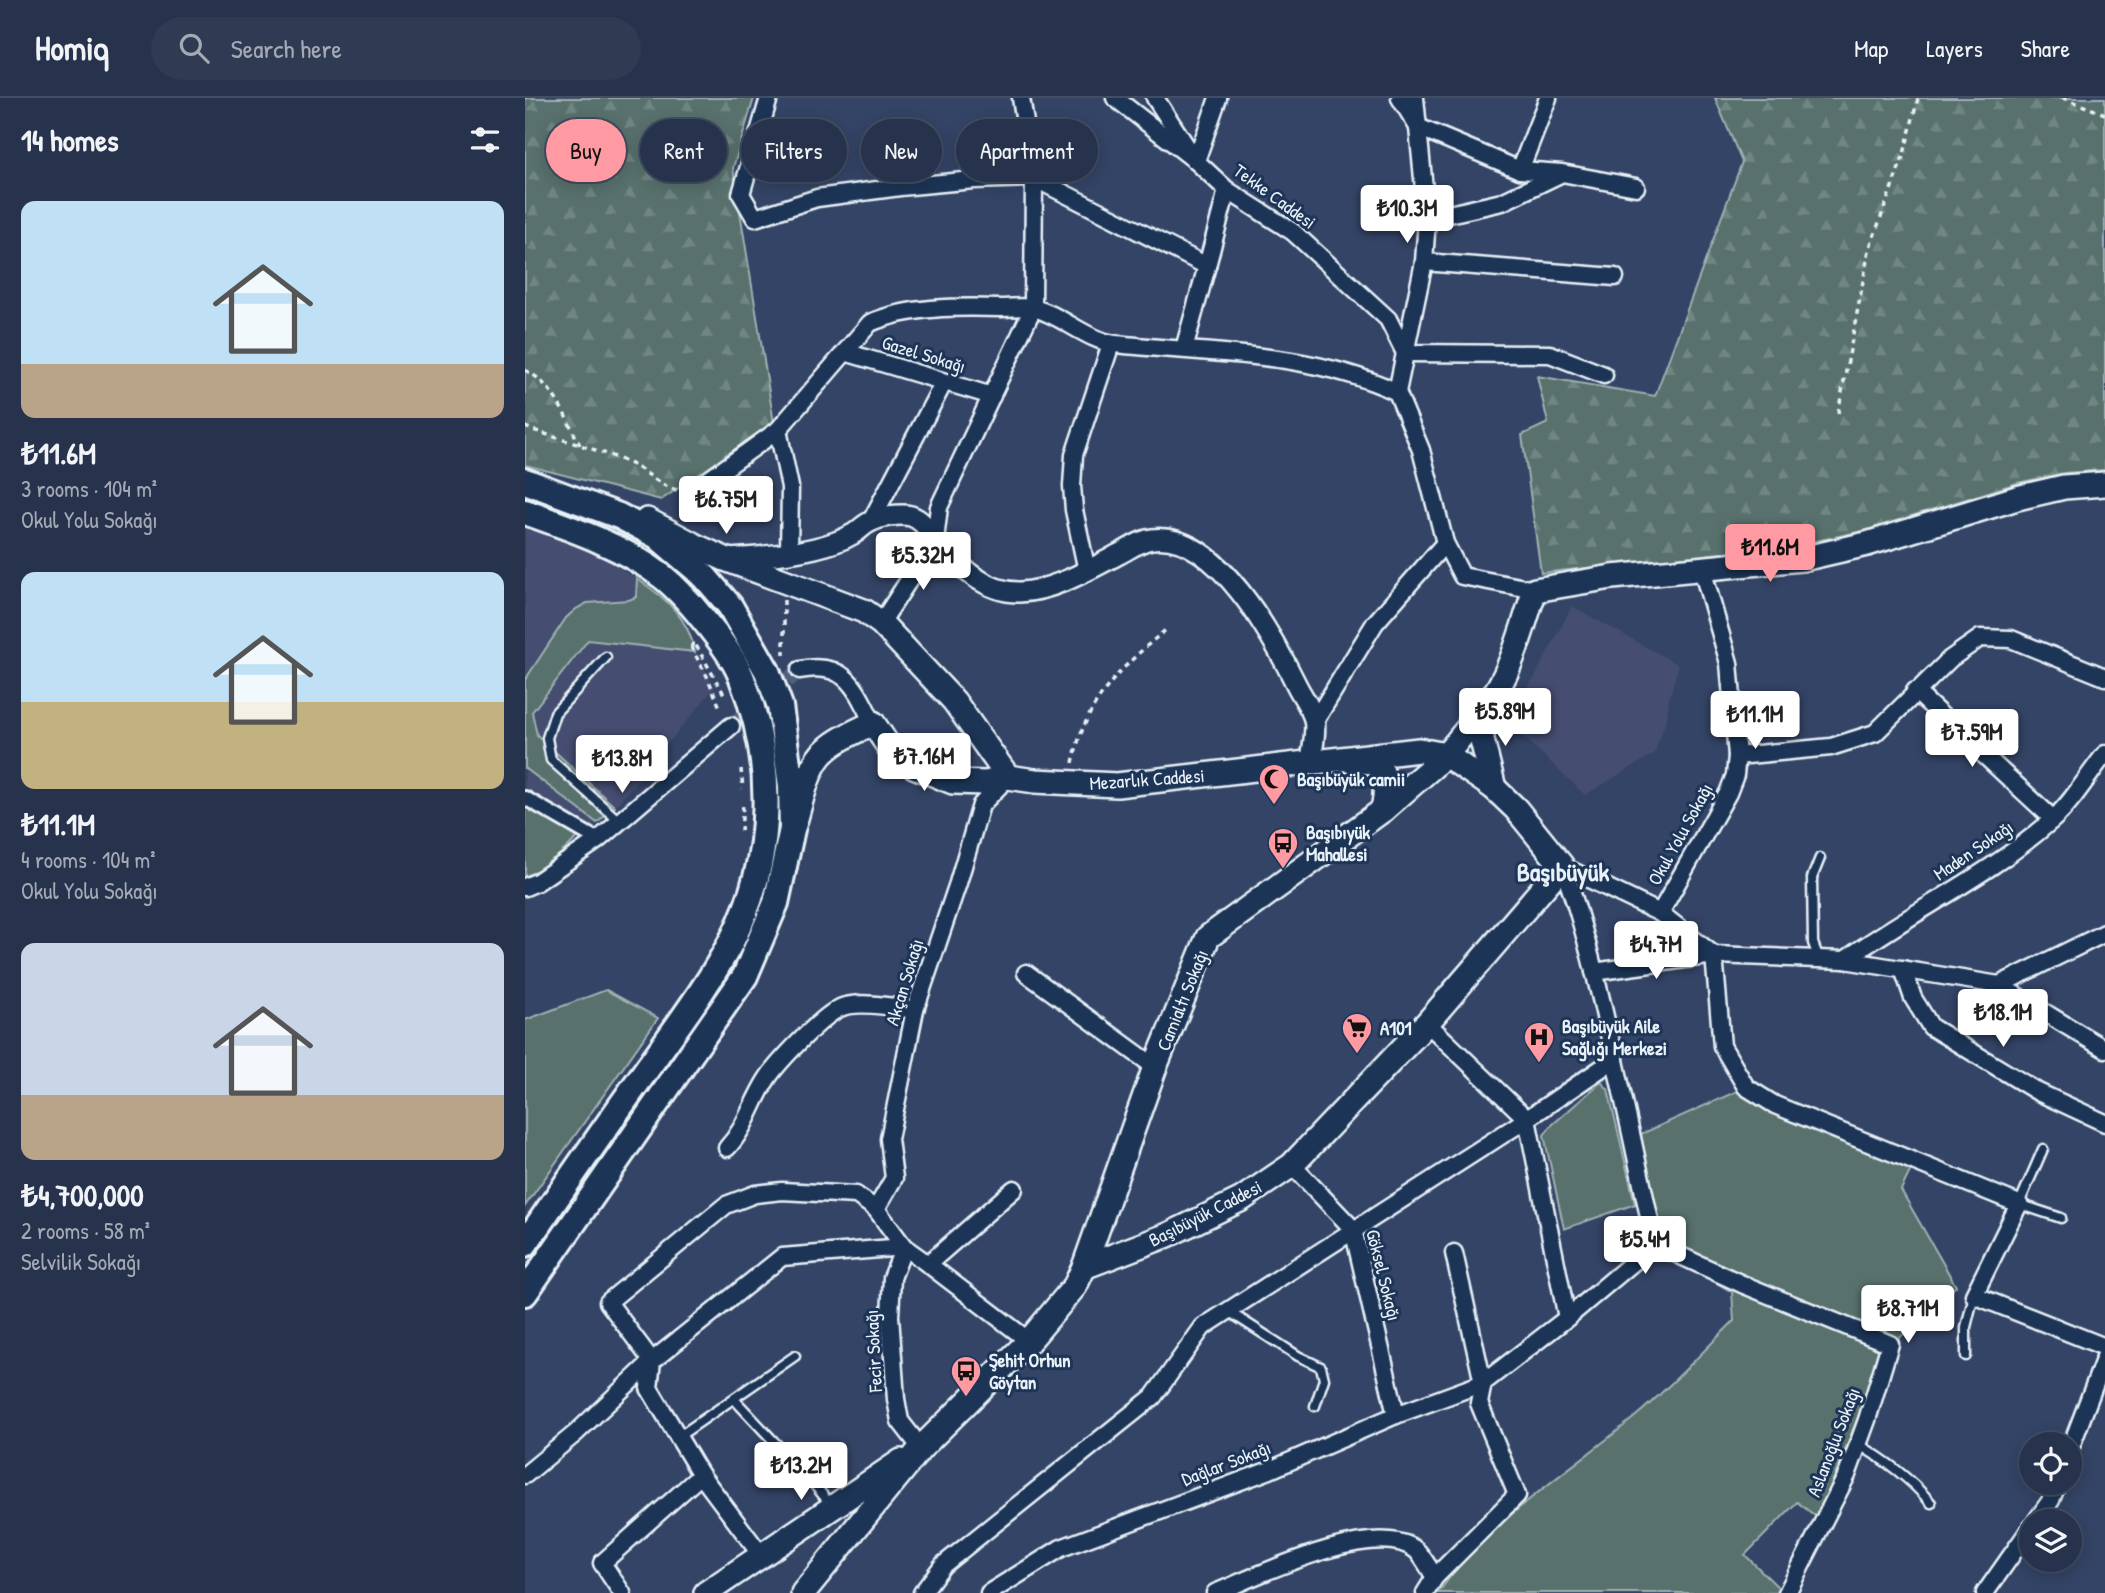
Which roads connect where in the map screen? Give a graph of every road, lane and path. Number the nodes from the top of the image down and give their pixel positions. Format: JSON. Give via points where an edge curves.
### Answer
{"nodes":[{"id":1,"x":769,"y":98,"type":"edge"},
{"id":2,"x":1021,"y":98,"type":"edge"},
{"id":3,"x":1115,"y":98,"type":"edge"},
{"id":4,"x":1155,"y":98,"type":"edge"},
{"id":5,"x":1218,"y":98,"type":"edge"},
{"id":6,"x":1400,"y":98,"type":"edge"},
{"id":7,"x":1415,"y":98,"type":"edge"},
{"id":8,"x":1548,"y":98,"type":"edge"},
{"id":9,"x":1918,"y":98,"type":"edge"},
{"id":10,"x":2063,"y":98,"type":"edge"},
{"id":11,"x":2105,"y":114,"type":"edge"},
{"id":12,"x":1024,"y":119,"type":"edge"},
{"id":13,"x":1418,"y":127,"type":"junction"},
{"id":14,"x":1196,"y":161,"type":"junction"},
{"id":15,"x":1520,"y":170,"type":"junction"},
{"id":16,"x":1562,"y":173,"type":"junction"},
{"id":17,"x":956,"y":182,"type":"edge"},
{"id":18,"x":1034,"y":182,"type":"edge"},
{"id":19,"x":1042,"y":182,"type":"edge"},
{"id":20,"x":1636,"y":187,"type":"dead end"},
{"id":21,"x":1227,"y":190,"type":"junction"},
{"id":22,"x":1427,"y":219,"type":"junction"},
{"id":23,"x":1424,"y":262,"type":"junction"},
{"id":24,"x":1207,"y":266,"type":"junction"},
{"id":25,"x":1615,"y":277,"type":"dead end"},
{"id":26,"x":1033,"y":308,"type":"junction"},
{"id":27,"x":1111,"y":344,"type":"junction"},
{"id":28,"x":1185,"y":349,"type":"junction"},
{"id":29,"x":845,"y":352,"type":"junction"},
{"id":30,"x":1405,"y":353,"type":"junction"},
{"id":31,"x":525,"y":370,"type":"edge"},
{"id":32,"x":1604,"y":375,"type":"dead end"},
{"id":33,"x":944,"y":382,"type":"junction"},
{"id":34,"x":1397,"y":392,"type":"junction"},
{"id":35,"x":992,"y":396,"type":"junction"},
{"id":36,"x":1837,"y":413,"type":"dead end"},
{"id":37,"x":525,"y":428,"type":"edge"},
{"id":38,"x":778,"y":430,"type":"junction"},
{"id":39,"x":580,"y":447,"type":"junction"},
{"id":40,"x":525,"y":481,"type":"edge"},
{"id":41,"x":707,"y":481,"type":"joint"},
{"id":42,"x":2105,"y":484,"type":"edge"},
{"id":43,"x":555,"y":492,"type":"junction"},
{"id":44,"x":525,"y":512,"type":"edge"},
{"id":45,"x":871,"y":521,"type":"junction"},
{"id":46,"x":935,"y":540,"type":"junction"},
{"id":47,"x":1445,"y":543,"type":"junction"},
{"id":48,"x":789,"y":552,"type":"junction"},
{"id":49,"x":725,"y":559,"type":"junction"},
{"id":50,"x":1702,"y":569,"type":"junction"},
{"id":51,"x":1087,"y":571,"type":"junction"},
{"id":52,"x":784,"y":581,"type":"junction"},
{"id":53,"x":1535,"y":590,"type":"junction"},
{"id":54,"x":881,"y":623,"type":"junction"},
{"id":55,"x":1168,"y":628,"type":"dead end"},
{"id":56,"x":606,"y":657,"type":"dead end"},
{"id":57,"x":796,"y":667,"type":"joint"},
{"id":58,"x":2105,"y":677,"type":"edge"},
{"id":59,"x":1915,"y":691,"type":"junction"},
{"id":60,"x":726,"y":697,"type":"dead end"},
{"id":61,"x":721,"y":710,"type":"dead end"},
{"id":62,"x":1482,"y":711,"type":"junction"},
{"id":63,"x":1315,"y":721,"type":"junction"},
{"id":64,"x":873,"y":723,"type":"junction"},
{"id":65,"x":731,"y":726,"type":"tunnel mouth"},
{"id":66,"x":889,"y":747,"type":"junction"},
{"id":67,"x":824,"y":751,"type":"junction"},
{"id":68,"x":1419,"y":751,"type":"junction"},
{"id":69,"x":2105,"y":754,"type":"edge"},
{"id":70,"x":1446,"y":755,"type":"junction"},
{"id":71,"x":1737,"y":757,"type":"junction"},
{"id":72,"x":1311,"y":761,"type":"junction"},
{"id":73,"x":741,"y":767,"type":"dead end"},
{"id":74,"x":1008,"y":777,"type":"junction"},
{"id":75,"x":1069,"y":783,"type":"junction"},
{"id":76,"x":1494,"y":788,"type":"junction"},
{"id":77,"x":743,"y":790,"type":"dead end"},
{"id":78,"x":525,"y":798,"type":"edge"},
{"id":79,"x":743,"y":801,"type":"dead end"},
{"id":80,"x":1383,"y":810,"type":"junction"},
{"id":81,"x":2053,"y":820,"type":"junction"},
{"id":82,"x":619,"y":821,"type":"junction"},
{"id":83,"x":792,"y":828,"type":"junction"},
{"id":84,"x":741,"y":838,"type":"dead end"},
{"id":85,"x":598,"y":840,"type":"junction"},
{"id":86,"x":1820,"y":858,"type":"dead end"},
{"id":87,"x":1562,"y":866,"type":"junction"},
{"id":88,"x":525,"y":887,"type":"edge"},
{"id":89,"x":1660,"y":913,"type":"junction"},
{"id":90,"x":2105,"y":933,"type":"edge"},
{"id":91,"x":1714,"y":955,"type":"junction"},
{"id":92,"x":1819,"y":959,"type":"junction"},
{"id":93,"x":1845,"y":960,"type":"junction"},
{"id":94,"x":1903,"y":969,"type":"junction"},
{"id":95,"x":1594,"y":972,"type":"junction"},
{"id":96,"x":1026,"y":973,"type":"dead end"},
{"id":97,"x":1999,"y":985,"type":"junction"},
{"id":98,"x":915,"y":1010,"type":"junction"},
{"id":99,"x":1427,"y":1023,"type":"junction"},
{"id":100,"x":2105,"y":1049,"type":"edge"},
{"id":101,"x":1615,"y":1059,"type":"junction"},
{"id":102,"x":1155,"y":1067,"type":"junction"},
{"id":103,"x":1527,"y":1119,"type":"junction"},
{"id":104,"x":2105,"y":1123,"type":"edge"},
{"id":105,"x":727,"y":1148,"type":"dead end"},
{"id":106,"x":2043,"y":1149,"type":"dead end"},
{"id":107,"x":1293,"y":1165,"type":"junction"},
{"id":108,"x":1014,"y":1189,"type":"dead end"},
{"id":109,"x":2019,"y":1204,"type":"junction"},
{"id":110,"x":876,"y":1209,"type":"junction"},
{"id":111,"x":2061,"y":1218,"type":"dead end"},
{"id":112,"x":1353,"y":1229,"type":"junction"},
{"id":113,"x":525,"y":1244,"type":"edge"},
{"id":114,"x":1655,"y":1244,"type":"junction"},
{"id":115,"x":904,"y":1247,"type":"junction"},
{"id":116,"x":1454,"y":1253,"type":"dead end"},
{"id":117,"x":928,"y":1264,"type":"junction"},
{"id":118,"x":1084,"y":1267,"type":"junction"},
{"id":119,"x":525,"y":1293,"type":"edge"},
{"id":120,"x":1974,"y":1295,"type":"junction"},
{"id":121,"x":1228,"y":1311,"type":"junction"},
{"id":122,"x":1567,"y":1318,"type":"junction"},
{"id":123,"x":1028,"y":1341,"type":"junction"},
{"id":124,"x":2105,"y":1347,"type":"edge"},
{"id":125,"x":795,"y":1356,"type":"dead end"},
{"id":126,"x":1966,"y":1356,"type":"dead end"},
{"id":127,"x":2105,"y":1357,"type":"edge"},
{"id":128,"x":652,"y":1361,"type":"junction"},
{"id":129,"x":1483,"y":1383,"type":"junction"},
{"id":130,"x":734,"y":1399,"type":"junction"},
{"id":131,"x":1315,"y":1406,"type":"dead end"},
{"id":132,"x":1395,"y":1415,"type":"junction"},
{"id":133,"x":2076,"y":1432,"type":"edge"},
{"id":134,"x":678,"y":1437,"type":"junction"},
{"id":135,"x":1858,"y":1444,"type":"junction"},
{"id":136,"x":921,"y":1448,"type":"junction"},
{"id":137,"x":525,"y":1475,"type":"edge"},
{"id":138,"x":701,"y":1475,"type":"junction"},
{"id":139,"x":1931,"y":1503,"type":"dead end"},
{"id":140,"x":833,"y":1507,"type":"junction"},
{"id":141,"x":2019,"y":1545,"type":"edge"},
{"id":142,"x":761,"y":1555,"type":"junction"},
{"id":143,"x":1435,"y":1577,"type":"junction"},
{"id":144,"x":622,"y":1593,"type":"edge"},
{"id":145,"x":706,"y":1593,"type":"edge"},
{"id":146,"x":803,"y":1593,"type":"edge"},
{"id":147,"x":922,"y":1593,"type":"edge"},
{"id":148,"x":989,"y":1593,"type":"edge"},
{"id":149,"x":1215,"y":1593,"type":"edge"},
{"id":150,"x":1425,"y":1593,"type":"edge"},
{"id":151,"x":1787,"y":1593,"type":"edge"},
{"id":152,"x":1985,"y":1593,"type":"edge"}],
"edges":[{"from":1,"to":17,"type":"street","via":[[741,194],[755,218],[817,198]]},
{"from":2,"to":12,"type":"street"},
{"from":3,"to":14,"type":"street"},
{"from":4,"to":14,"type":"street","name":"Tekke Caddesi"},
{"from":5,"to":14,"type":"street"},
{"from":6,"to":13,"type":"street"},
{"from":7,"to":13,"type":"street"},
{"from":8,"to":15,"type":"street"},
{"from":9,"to":36,"type":"path","via":[[1904,154],[1869,250]]},
{"from":10,"to":11,"type":"path"},
{"from":13,"to":15,"type":"street"},
{"from":13,"to":22,"type":"street"},
{"from":14,"to":21,"type":"street","name":"Tekke Caddesi"},
{"from":15,"to":16,"type":"street"},
{"from":16,"to":20,"type":"street"},
{"from":16,"to":22,"type":"street","via":[[1502,202]]},
{"from":18,"to":26,"type":"street"},
{"from":19,"to":24,"type":"street"},
{"from":21,"to":24,"type":"street"},
{"from":21,"to":30,"type":"street","name":"Tekke Caddesi","via":[[1293,232],[1388,319]]},
{"from":22,"to":23,"type":"street"},
{"from":23,"to":25,"type":"street"},
{"from":23,"to":30,"type":"street"},
{"from":24,"to":28,"type":"street"},
{"from":26,"to":27,"type":"street"},
{"from":26,"to":29,"type":"street","via":[[970,307],[888,315],[870,323]]},
{"from":26,"to":35,"type":"street"},
{"from":27,"to":28,"type":"street"},
{"from":27,"to":51,"type":"street","via":[[1073,454],[1074,510]]},
{"from":28,"to":34,"type":"street","via":[[1300,362],[1342,371]]},
{"from":29,"to":33,"type":"street","name":"Gazel Sokağı"},
{"from":29,"to":38,"type":"street"},
{"from":30,"to":32,"type":"street","via":[[1550,354]]},
{"from":30,"to":34,"type":"street"},
{"from":31,"to":39,"type":"path","via":[[554,394]]},
{"from":33,"to":35,"type":"street","name":"Gazel Sokağı"},
{"from":33,"to":45,"type":"street"},
{"from":34,"to":47,"type":"street","via":[[1421,450]]},
{"from":35,"to":46,"type":"street","via":[[939,507]]},
{"from":37,"to":39,"type":"path"},
{"from":38,"to":41,"type":"street"},
{"from":38,"to":48,"type":"street","via":[[790,487]]},
{"from":39,"to":41,"type":"path","via":[[619,458],[664,488],[688,490]]},
{"from":40,"to":43,"type":"main road"},
{"from":42,"to":50,"type":"main road","via":[[2017,498],[1802,559]]},
{"from":43,"to":49,"type":"main road","via":[[597,498],[635,512]]},
{"from":43,"to":83,"type":"main road","via":[[657,536],[705,577],[730,606],[761,660],[780,706]]},
{"from":44,"to":113,"type":"main road","via":[[638,559],[692,605],[741,674],[763,751],[767,792],[757,873],[733,937],[685,1015]]},
{"from":45,"to":46,"type":"street","via":[[910,516],[924,524]]},
{"from":45,"to":48,"type":"street","via":[[834,542]]},
{"from":46,"to":51,"type":"street","via":[[969,574],[995,588],[1021,592]]},
{"from":46,"to":54,"type":"street"},
{"from":47,"to":53,"type":"street","via":[[1462,576]]},
{"from":47,"to":63,"type":"street","via":[[1375,622]]},
{"from":48,"to":49,"type":"street"},
{"from":49,"to":52,"type":"main road"},
{"from":50,"to":53,"type":"main road"},
{"from":50,"to":71,"type":"street","name":"Okul Yolu Sokağı","via":[[1729,663]]},
{"from":51,"to":63,"type":"street","via":[[1151,539],[1174,539],[1196,549],[1225,574],[1255,612]]},
{"from":52,"to":54,"type":"main road","via":[[864,611]]},
{"from":52,"to":57,"type":"path","via":[[783,657]]},
{"from":53,"to":62,"type":"main road","via":[[1503,678]]},
{"from":54,"to":74,"type":"main road","via":[[954,701]]},
{"from":55,"to":75,"type":"path","via":[[1106,687],[1087,716]]},
{"from":56,"to":82,"type":"lane","via":[[555,713],[547,738],[551,760]]},
{"from":57,"to":64,"type":"street","name":"Mezarlık Caddesi","via":[[828,668],[841,674],[855,687]]},
{"from":58,"to":59,"type":"street","via":[[2011,639],[1980,638]]},
{"from":59,"to":71,"type":"street","via":[[1875,733],[1831,747]]},
{"from":59,"to":81,"type":"street"},
{"from":60,"to":61,"type":"path","via":[[694,642],[691,647]]},
{"from":62,"to":68,"type":"main road"},
{"from":62,"to":70,"type":"main road"},
{"from":62,"to":76,"type":"main road","via":[[1482,740]]},
{"from":63,"to":72,"type":"street"},
{"from":64,"to":66,"type":"main road","name":"Mezarlık Caddesi"},
{"from":64,"to":67,"type":"main road"},
{"from":65,"to":82,"type":"street"},
{"from":66,"to":67,"type":"main road","via":[[864,743]]},
{"from":66,"to":74,"type":"main road","name":"Mezarlık Caddesi","via":[[914,766],[953,782],[986,783]]},
{"from":67,"to":83,"type":"main road","via":[[812,768]]},
{"from":68,"to":70,"type":"main road","name":"Mezarlık Caddesi"},
{"from":68,"to":72,"type":"main road","name":"Mezarlık Caddesi"},
{"from":69,"to":81,"type":"street","name":"Maden Sokağı"},
{"from":70,"to":76,"type":"main road"},
{"from":70,"to":80,"type":"main road","name":"Camialtı Sokağı"},
{"from":71,"to":89,"type":"street","name":"Okul Yolu Sokağı","via":[[1728,793]]},
{"from":72,"to":75,"type":"main road","name":"Mezarlık Caddesi","via":[[1117,785]]},
{"from":72,"to":80,"type":"main road","via":[[1371,762],[1384,778]]},
{"from":73,"to":77,"type":"path"},
{"from":74,"to":75,"type":"main road","name":"Mezarlık Caddesi"},
{"from":74,"to":98,"type":"street","name":"Akçan Sokağı","via":[[981,805]]},
{"from":76,"to":87,"type":"main road"},
{"from":78,"to":85,"type":"street"},
{"from":79,"to":84,"type":"path"},
{"from":80,"to":102,"type":"main road","name":"Camialtı Sokağı","via":[[1208,937]]},
{"from":81,"to":93,"type":"street","name":"Maden Sokağı","via":[[2010,854]]},
{"from":82,"to":85,"type":"street"},
{"from":83,"to":119,"type":"main road","via":[[776,903],[745,976]]},
{"from":85,"to":88,"type":"street"},
{"from":86,"to":92,"type":"lane","via":[[1812,878],[1814,943]]},
{"from":87,"to":89,"type":"street"},
{"from":87,"to":95,"type":"street"},
{"from":87,"to":99,"type":"main road","name":"Başıbüyük Caddesi"},
{"from":89,"to":91,"type":"street"},
{"from":90,"to":97,"type":"street"},
{"from":91,"to":92,"type":"street"},
{"from":91,"to":95,"type":"street"},
{"from":91,"to":109,"type":"street","via":[[1722,1046],[1746,1087],[1775,1105]]},
{"from":92,"to":93,"type":"street"},
{"from":93,"to":94,"type":"street"},
{"from":94,"to":97,"type":"street"},
{"from":94,"to":104,"type":"street","via":[[1913,998],[1931,1027],[2038,1092]]},
{"from":95,"to":101,"type":"street"},
{"from":96,"to":102,"type":"street"},
{"from":97,"to":100,"type":"street"},
{"from":98,"to":105,"type":"street","via":[[873,1004],[841,1007],[801,1039],[768,1079],[739,1135]]},
{"from":98,"to":110,"type":"street","name":"Akçan Sokağı","via":[[888,1139],[894,1178]]},
{"from":99,"to":103,"type":"street"},
{"from":99,"to":107,"type":"main road","name":"Başıbüyük Caddesi"},
{"from":101,"to":103,"type":"street"},
{"from":101,"to":114,"type":"street"},
{"from":102,"to":118,"type":"main road","name":"Camialtı Sokağı"},
{"from":103,"to":112,"type":"street"},
{"from":103,"to":122,"type":"street"},
{"from":106,"to":109,"type":"lane"},
{"from":107,"to":112,"type":"street","name":"Göksel Sokağı"},
{"from":107,"to":118,"type":"main road","name":"Başıbüyük Caddesi","via":[[1242,1199],[1179,1230]]},
{"from":108,"to":117,"type":"street"},
{"from":109,"to":111,"type":"lane"},
{"from":109,"to":120,"type":"street"},
{"from":110,"to":115,"type":"street"},
{"from":110,"to":128,"type":"street","via":[[856,1195],[782,1191],[755,1194],[726,1205],[608,1302]]},
{"from":112,"to":121,"type":"street"},
{"from":112,"to":132,"type":"street","name":"Göksel Sokağı"},
{"from":114,"to":122,"type":"street","name":"Dağlar Sokağı"},
{"from":114,"to":135,"type":"street","name":"Aslanoğlu Sokağı","via":[[1890,1343]]},
{"from":115,"to":117,"type":"street"},
{"from":115,"to":128,"type":"street","via":[[782,1257]]},
{"from":115,"to":136,"type":"street","name":"Fecir Sokağı","via":[[892,1278],[890,1316],[896,1399],[900,1421]]},
{"from":116,"to":129,"type":"street"},
{"from":117,"to":123,"type":"street"},
{"from":118,"to":123,"type":"main road","via":[[1075,1286]]},
{"from":120,"to":124,"type":"street"},
{"from":120,"to":126,"type":"lane","via":[[1966,1327]]},
{"from":121,"to":131,"type":"lane","via":[[1321,1367],[1324,1379]]},
{"from":121,"to":147,"type":"street","via":[[1203,1327],[1153,1397],[943,1565]]},
{"from":122,"to":129,"type":"street","name":"Dağlar Sokağı"},
{"from":123,"to":136,"type":"main road"},
{"from":125,"to":130,"type":"lane"},
{"from":127,"to":133,"type":"street"},
{"from":128,"to":134,"type":"street","via":[[649,1388]]},
{"from":128,"to":137,"type":"street"},
{"from":129,"to":132,"type":"street","name":"Dağlar Sokağı"},
{"from":129,"to":143,"type":"street","via":[[1479,1403],[1517,1495]]},
{"from":130,"to":134,"type":"lane"},
{"from":130,"to":140,"type":"lane"},
{"from":132,"to":148,"type":"street","name":"Dağlar Sokağı","via":[[1270,1470],[1061,1548]]},
{"from":134,"to":138,"type":"street"},
{"from":135,"to":139,"type":"lane","via":[[1894,1466]]},
{"from":135,"to":151,"type":"street","name":"Aslanoğlu Sokağı"},
{"from":136,"to":140,"type":"main road"},
{"from":136,"to":146,"type":"main road"},
{"from":138,"to":142,"type":"street"},
{"from":138,"to":144,"type":"street","via":[[602,1563]]},
{"from":140,"to":142,"type":"main road"},
{"from":141,"to":152,"type":"street"},
{"from":142,"to":145,"type":"main road"},
{"from":143,"to":149,"type":"street","via":[[1416,1551],[1397,1542],[1375,1540],[1349,1543]]},
{"from":143,"to":150,"type":"street"}]}
